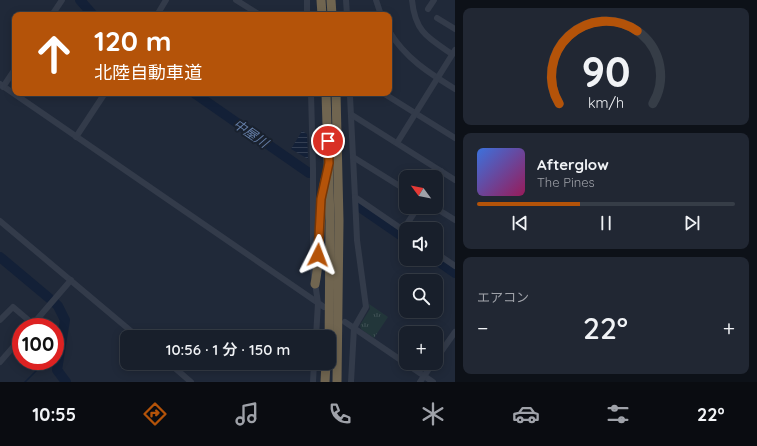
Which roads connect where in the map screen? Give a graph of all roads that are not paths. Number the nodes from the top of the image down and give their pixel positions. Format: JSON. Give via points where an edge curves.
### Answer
{"nodes":[{"id":1,"x":62,"y":0,"type":"edge"},
{"id":2,"x":166,"y":0,"type":"edge"},
{"id":3,"x":236,"y":0,"type":"edge"},
{"id":4,"x":307,"y":0,"type":"edge"},
{"id":5,"x":322,"y":0,"type":"edge"},
{"id":6,"x":331,"y":0,"type":"edge"},
{"id":7,"x":346,"y":0,"type":"edge"},
{"id":8,"x":376,"y":0,"type":"edge"},
{"id":9,"x":412,"y":0,"type":"edge"},
{"id":10,"x":434,"y":0,"type":"edge"},
{"id":11,"x":428,"y":9,"type":"dead end"},
{"id":12,"x":54,"y":12,"type":"edge"},
{"id":13,"x":159,"y":12,"type":"edge"},
{"id":14,"x":255,"y":12,"type":"edge"},
{"id":15,"x":307,"y":12,"type":"edge"},
{"id":16,"x":322,"y":12,"type":"edge"},
{"id":17,"x":332,"y":12,"type":"edge"},
{"id":18,"x":347,"y":12,"type":"edge"},
{"id":19,"x":380,"y":12,"type":"edge"},
{"id":20,"x":437,"y":18,"type":"dead end"},
{"id":21,"x":455,"y":29,"type":"edge"},
{"id":22,"x":392,"y":35,"type":"edge"},
{"id":23,"x":454,"y":52,"type":"edge"},
{"id":24,"x":12,"y":74,"type":"edge"},
{"id":25,"x":437,"y":78,"type":"junction"},
{"id":26,"x":2,"y":86,"type":"edge"},
{"id":27,"x":455,"y":89,"type":"edge"},
{"id":28,"x":12,"y":93,"type":"edge"},
{"id":29,"x":17,"y":96,"type":"edge"},
{"id":30,"x":104,"y":96,"type":"edge"},
{"id":31,"x":311,"y":96,"type":"edge"},
{"id":32,"x":326,"y":96,"type":"edge"},
{"id":33,"x":336,"y":96,"type":"edge"},
{"id":34,"x":350,"y":96,"type":"edge"},
{"id":35,"x":388,"y":96,"type":"edge"},
{"id":36,"x":415,"y":113,"type":"junction"},
{"id":37,"x":352,"y":115,"type":"junction"},
{"id":38,"x":76,"y":137,"type":"junction"},
{"id":39,"x":455,"y":138,"type":"edge"},
{"id":40,"x":397,"y":143,"type":"junction"},
{"id":41,"x":353,"y":157,"type":"junction"},
{"id":42,"x":329,"y":163,"type":"junction"},
{"id":43,"x":439,"y":170,"type":"edge"},
{"id":44,"x":443,"y":172,"type":"edge"},
{"id":45,"x":455,"y":180,"type":"edge"},
{"id":46,"x":399,"y":186,"type":"edge"},
{"id":47,"x":355,"y":197,"type":"junction"},
{"id":48,"x":443,"y":213,"type":"edge"},
{"id":49,"x":455,"y":220,"type":"edge"},
{"id":50,"x":0,"y":221,"type":"edge"},
{"id":51,"x":399,"y":227,"type":"edge"},
{"id":52,"x":443,"y":258,"type":"edge"},
{"id":53,"x":455,"y":266,"type":"edge"},
{"id":54,"x":330,"y":278,"type":"junction"},
{"id":55,"x":70,"y":280,"type":"junction"},
{"id":56,"x":315,"y":284,"type":"junction"},
{"id":57,"x":318,"y":303,"type":"junction"},
{"id":58,"x":324,"y":307,"type":"dead end"},
{"id":59,"x":23,"y":318,"type":"edge"},
{"id":60,"x":38,"y":318,"type":"edge"},
{"id":61,"x":0,"y":320,"type":"edge"},
{"id":62,"x":345,"y":322,"type":"dead end"},
{"id":63,"x":354,"y":328,"type":"junction"},
{"id":64,"x":130,"y":330,"type":"edge"},
{"id":65,"x":316,"y":330,"type":"edge"},
{"id":66,"x":327,"y":330,"type":"edge"},
{"id":67,"x":329,"y":330,"type":"edge"},
{"id":68,"x":455,"y":332,"type":"edge"},
{"id":69,"x":12,"y":348,"type":"edge"},
{"id":70,"x":443,"y":349,"type":"edge"},
{"id":71,"x":0,"y":362,"type":"edge"},
{"id":72,"x":177,"y":370,"type":"edge"},
{"id":73,"x":314,"y":370,"type":"edge"},
{"id":74,"x":327,"y":370,"type":"edge"},
{"id":75,"x":428,"y":370,"type":"edge"},
{"id":76,"x":424,"y":376,"type":"junction"},
{"id":77,"x":191,"y":382,"type":"edge"},
{"id":78,"x":313,"y":382,"type":"edge"},
{"id":79,"x":326,"y":382,"type":"edge"},
{"id":80,"x":338,"y":382,"type":"edge"},
{"id":81,"x":351,"y":382,"type":"edge"},
{"id":82,"x":420,"y":382,"type":"edge"},
{"id":83,"x":433,"y":382,"type":"edge"}],
"edges":[{"from":1,"to":12,"type":"street"},
{"from":2,"to":13,"type":"street"},
{"from":3,"to":14,"type":"street"},
{"from":4,"to":15,"type":"street"},
{"from":5,"to":16,"type":"highway"},
{"from":6,"to":17,"type":"highway"},
{"from":7,"to":18,"type":"street"},
{"from":8,"to":19,"type":"street"},
{"from":9,"to":23,"type":"street","via":[[415,19],[422,32],[430,40]]},
{"from":10,"to":11,"type":"street"},
{"from":20,"to":21,"type":"street"},
{"from":22,"to":25,"type":"street","via":[[408,56]]},
{"from":23,"to":25,"type":"street"},
{"from":24,"to":26,"type":"street"},
{"from":25,"to":27,"type":"street"},
{"from":25,"to":36,"type":"street"},
{"from":26,"to":28,"type":"street"},
{"from":29,"to":38,"type":"street"},
{"from":30,"to":38,"type":"street"},
{"from":31,"to":56,"type":"street"},
{"from":32,"to":42,"type":"highway"},
{"from":33,"to":80,"type":"highway","via":[[339,228]]},
{"from":34,"to":37,"type":"street"},
{"from":35,"to":36,"type":"street"},
{"from":36,"to":39,"type":"street"},
{"from":36,"to":40,"type":"street"},
{"from":37,"to":40,"type":"street"},
{"from":37,"to":41,"type":"street"},
{"from":38,"to":57,"type":"street"},
{"from":40,"to":43,"type":"street"},
{"from":41,"to":46,"type":"street"},
{"from":41,"to":47,"type":"street"},
{"from":42,"to":54,"type":"highway"},
{"from":42,"to":56,"type":"highway","via":[[321,199],[318,270]]},
{"from":44,"to":45,"type":"street"},
{"from":47,"to":51,"type":"street"},
{"from":47,"to":63,"type":"street","via":[[356,240],[366,307]]},
{"from":48,"to":49,"type":"street"},
{"from":50,"to":55,"type":"street"},
{"from":52,"to":53,"type":"street"},
{"from":54,"to":66,"type":"highway"},
{"from":54,"to":67,"type":"highway"},
{"from":55,"to":60,"type":"street"},
{"from":55,"to":64,"type":"street"},
{"from":56,"to":57,"type":"street"},
{"from":57,"to":58,"type":"street"},
{"from":57,"to":65,"type":"street"},
{"from":59,"to":61,"type":"street","via":[[13,307]]},
{"from":62,"to":63,"type":"street"},
{"from":63,"to":76,"type":"street"},
{"from":63,"to":81,"type":"street"},
{"from":68,"to":70,"type":"street"},
{"from":69,"to":71,"type":"street"},
{"from":72,"to":77,"type":"street"},
{"from":73,"to":78,"type":"street"},
{"from":74,"to":79,"type":"highway"},
{"from":75,"to":76,"type":"street"},
{"from":76,"to":82,"type":"street"},
{"from":76,"to":83,"type":"street"}]}
